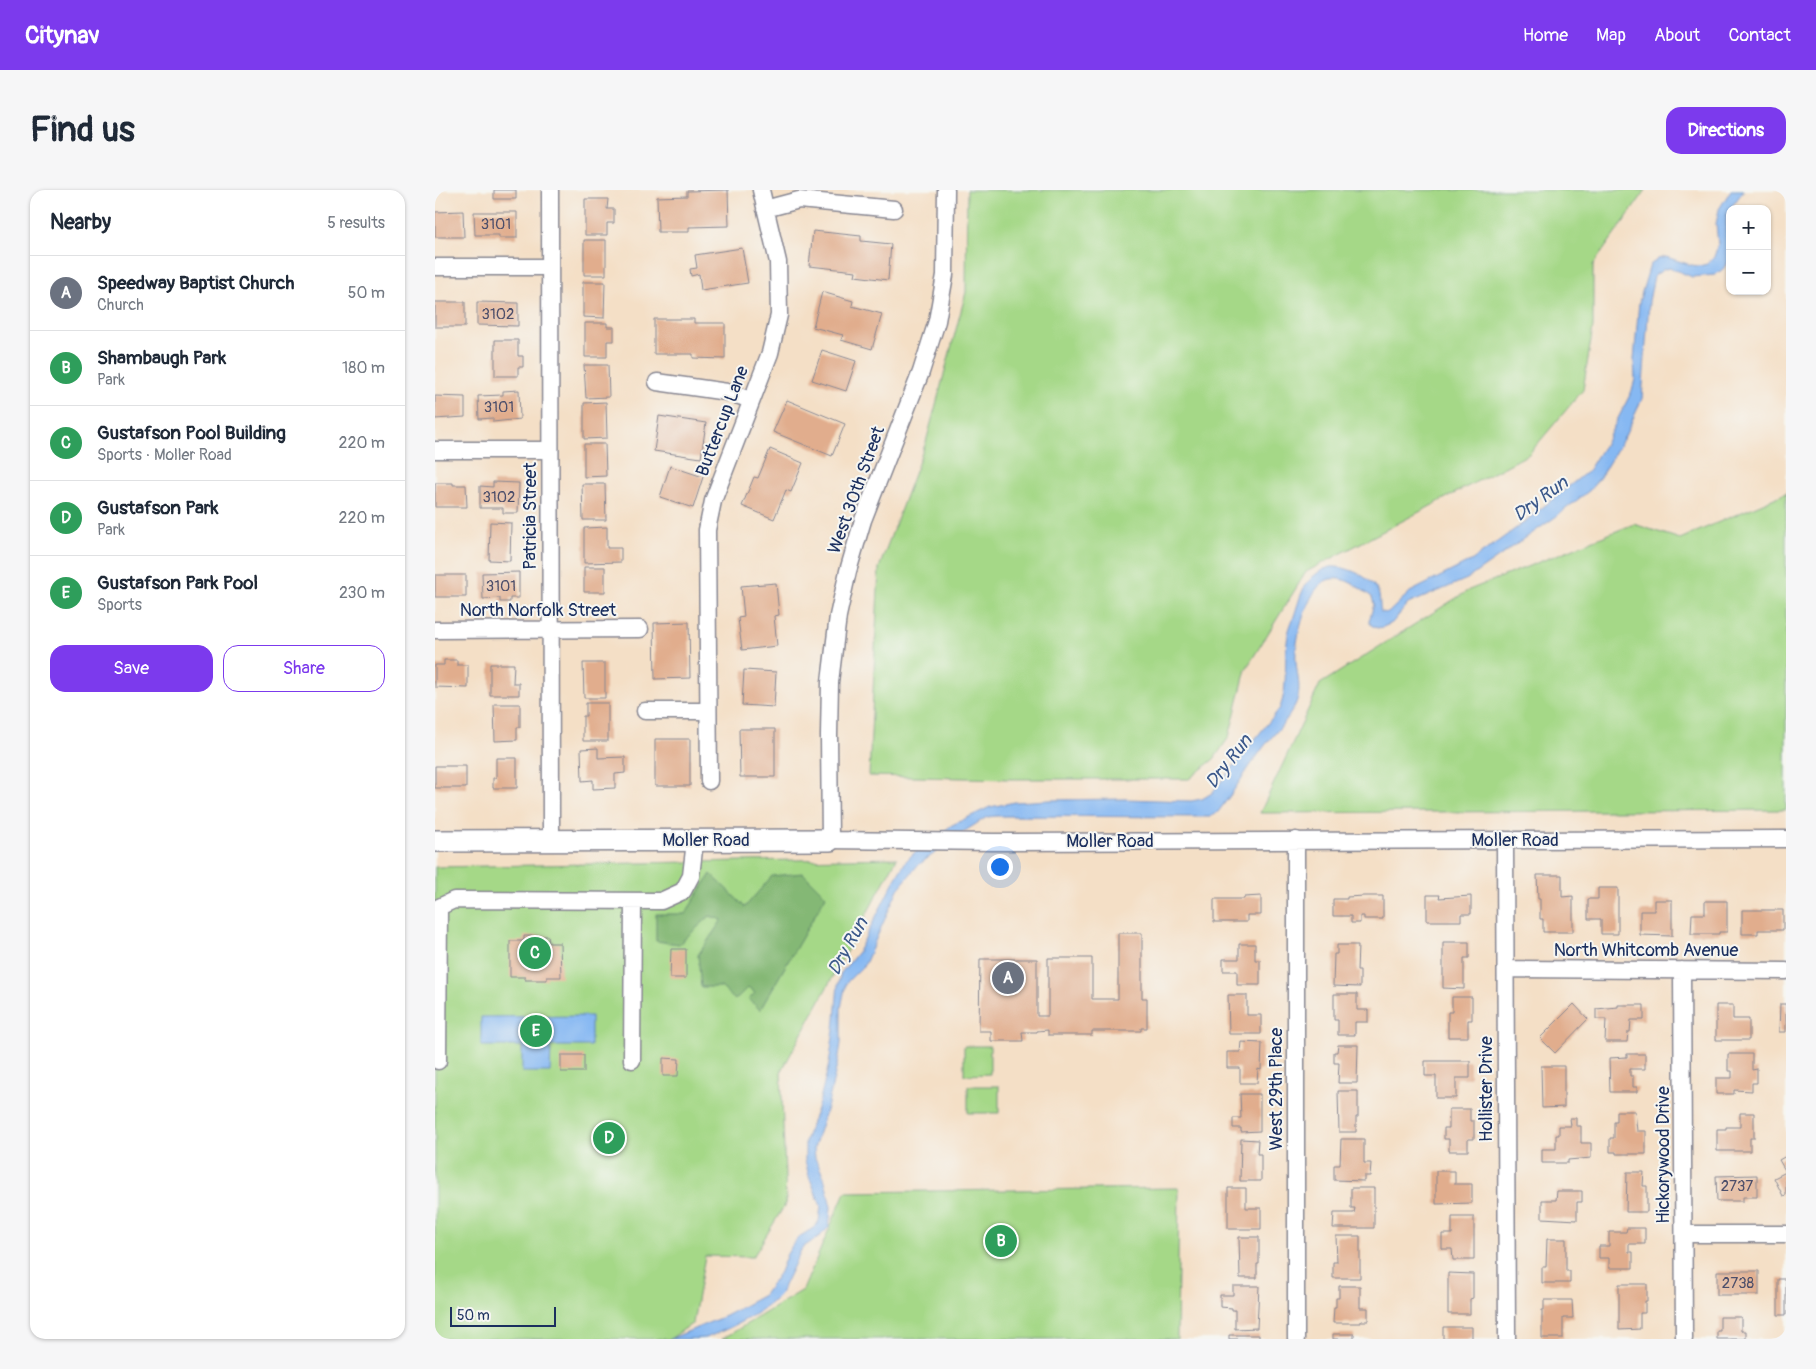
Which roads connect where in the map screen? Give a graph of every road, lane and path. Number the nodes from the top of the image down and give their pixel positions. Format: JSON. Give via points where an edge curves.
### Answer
{"nodes":[{"id":1,"x":550,"y":190,"type":"edge"},
{"id":2,"x":761,"y":190,"type":"edge"},
{"id":3,"x":946,"y":190,"type":"edge"},
{"id":4,"x":765,"y":209,"type":"junction"},
{"id":5,"x":893,"y":209,"type":"dead end"},
{"id":6,"x":551,"y":267,"type":"junction"},
{"id":7,"x":435,"y":268,"type":"edge"},
{"id":8,"x":657,"y":382,"type":"dead end"},
{"id":9,"x":751,"y":400,"type":"junction"},
{"id":10,"x":435,"y":450,"type":"edge"},
{"id":11,"x":550,"y":450,"type":"junction"},
{"id":12,"x":640,"y":629,"type":"dead end"},
{"id":13,"x":435,"y":630,"type":"edge"},
{"id":14,"x":551,"y":630,"type":"junction"},
{"id":15,"x":707,"y":711,"type":"junction"},
{"id":16,"x":645,"y":712,"type":"dead end"},
{"id":17,"x":709,"y":781,"type":"dead end"},
{"id":18,"x":1786,"y":839,"type":"edge"},
{"id":19,"x":695,"y":840,"type":"junction"},
{"id":20,"x":830,"y":840,"type":"junction"},
{"id":21,"x":1296,"y":840,"type":"junction"},
{"id":22,"x":1505,"y":840,"type":"junction"},
{"id":23,"x":435,"y":841,"type":"edge"},
{"id":24,"x":551,"y":841,"type":"junction"},
{"id":25,"x":633,"y":901,"type":"junction"},
{"id":26,"x":1505,"y":969,"type":"junction"},
{"id":27,"x":1682,"y":970,"type":"junction"},
{"id":28,"x":1786,"y":971,"type":"edge"},
{"id":29,"x":633,"y":1060,"type":"dead end"},
{"id":30,"x":438,"y":1061,"type":"dead end"},
{"id":31,"x":1684,"y":1234,"type":"junction"},
{"id":32,"x":1786,"y":1234,"type":"edge"},
{"id":33,"x":1297,"y":1339,"type":"edge"},
{"id":34,"x":1507,"y":1339,"type":"edge"},
{"id":35,"x":1684,"y":1339,"type":"edge"}],
"edges":[{"from":1,"to":6,"type":"street","name":"Patricia Street"},
{"from":2,"to":4,"type":"street","name":"Buttercup Lane"},
{"from":3,"to":20,"type":"street","name":"West 30th Street","via":[[945,275],[937,321],[921,372],[863,520],[838,616],[830,682]]},
{"from":4,"to":5,"type":"street","via":[[799,200]]},
{"from":4,"to":9,"type":"street","name":"Buttercup Lane","via":[[778,262],[779,315],[772,347]]},
{"from":6,"to":7,"type":"street"},
{"from":6,"to":11,"type":"street","name":"Patricia Street"},
{"from":8,"to":9,"type":"street","via":[[727,392]]},
{"from":9,"to":15,"type":"street","name":"Buttercup Lane","via":[[713,501],[707,530]]},
{"from":10,"to":11,"type":"street"},
{"from":11,"to":14,"type":"street","name":"Patricia Street"},
{"from":12,"to":14,"type":"street","name":"North Norfolk Street"},
{"from":13,"to":14,"type":"street","name":"North Norfolk Street"},
{"from":14,"to":24,"type":"street","name":"Patricia Street"},
{"from":15,"to":16,"type":"street"},
{"from":15,"to":17,"type":"street","name":"Buttercup Lane"},
{"from":18,"to":22,"type":"street","name":"Moller Road"},
{"from":19,"to":20,"type":"main road","name":"Moller Road"},
{"from":19,"to":24,"type":"main road","name":"Moller Road"},
{"from":19,"to":25,"type":"street","via":[[691,876],[683,891],[661,901]]},
{"from":20,"to":21,"type":"street","name":"Moller Road"},
{"from":21,"to":22,"type":"street","name":"Moller Road"},
{"from":21,"to":33,"type":"street","name":"West 29th Place"},
{"from":22,"to":26,"type":"street","name":"Hollister Drive"},
{"from":23,"to":24,"type":"main road","name":"Moller Road"},
{"from":25,"to":29,"type":"street"},
{"from":25,"to":30,"type":"street","via":[[454,900],[439,907]]},
{"from":26,"to":27,"type":"street","name":"North Whitcomb Avenue"},
{"from":26,"to":34,"type":"street","name":"Hollister Drive"},
{"from":27,"to":28,"type":"street","name":"North Whitcomb Avenue"},
{"from":27,"to":31,"type":"street","name":"Hickorywood Drive"},
{"from":31,"to":32,"type":"street"},
{"from":31,"to":35,"type":"street","name":"Hickorywood Drive"}]}
